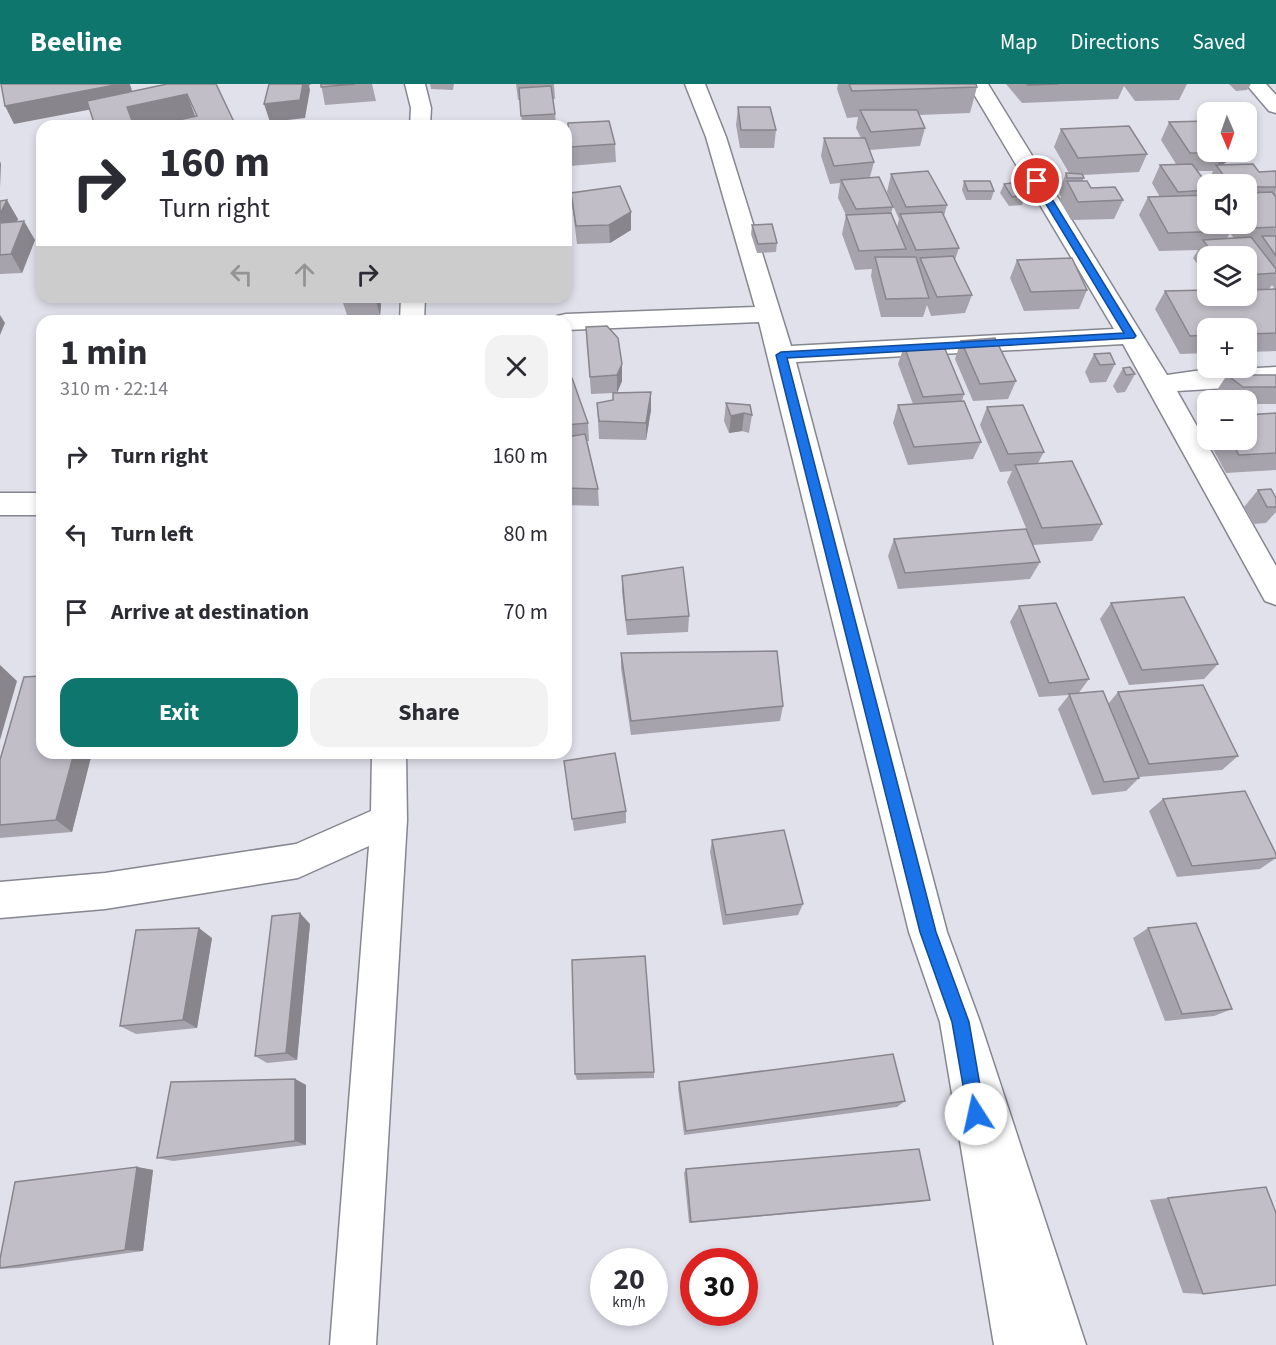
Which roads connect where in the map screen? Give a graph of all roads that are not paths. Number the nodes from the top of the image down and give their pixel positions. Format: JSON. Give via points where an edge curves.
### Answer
{"nodes":[{"id":1,"x":415,"y":84,"type":"edge"},
{"id":2,"x":695,"y":84,"type":"edge"},
{"id":3,"x":978,"y":84,"type":"edge"},
{"id":4,"x":1256,"y":84,"type":"edge"},
{"id":5,"x":1276,"y":107,"type":"edge"},
{"id":6,"x":420,"y":120,"type":"edge"},
{"id":7,"x":769,"y":314,"type":"junction"},
{"id":8,"x":572,"y":322,"type":"edge"},
{"id":9,"x":1130,"y":336,"type":"junction"},
{"id":10,"x":781,"y":355,"type":"junction"},
{"id":11,"x":1276,"y":376,"type":"edge"},
{"id":12,"x":1160,"y":385,"type":"junction"},
{"id":13,"x":0,"y":504,"type":"edge"},
{"id":14,"x":36,"y":504,"type":"edge"},
{"id":15,"x":1276,"y":593,"type":"edge"},
{"id":16,"x":389,"y":759,"type":"edge"},
{"id":17,"x":389,"y":820,"type":"junction"},
{"id":18,"x":0,"y":900,"type":"edge"},
{"id":19,"x":960,"y":1022,"type":"junction"},
{"id":20,"x":353,"y":1345,"type":"edge"},
{"id":21,"x":1017,"y":1345,"type":"edge"},
{"id":22,"x":1063,"y":1345,"type":"edge"}],
"edges":[{"from":1,"to":6,"type":"street"},
{"from":2,"to":7,"type":"street","via":[[716,137]]},
{"from":3,"to":9,"type":"street"},
{"from":4,"to":5,"type":"street"},
{"from":7,"to":8,"type":"street"},
{"from":7,"to":10,"type":"street"},
{"from":9,"to":10,"type":"street"},
{"from":9,"to":12,"type":"street"},
{"from":10,"to":19,"type":"street","via":[[928,932]]},
{"from":11,"to":12,"type":"street"},
{"from":12,"to":15,"type":"street"},
{"from":13,"to":14,"type":"street"},
{"from":16,"to":17,"type":"street"},
{"from":17,"to":18,"type":"street","via":[[298,861],[105,891]]},
{"from":17,"to":20,"type":"street"},
{"from":19,"to":21,"type":"street"},
{"from":19,"to":22,"type":"street"}]}
